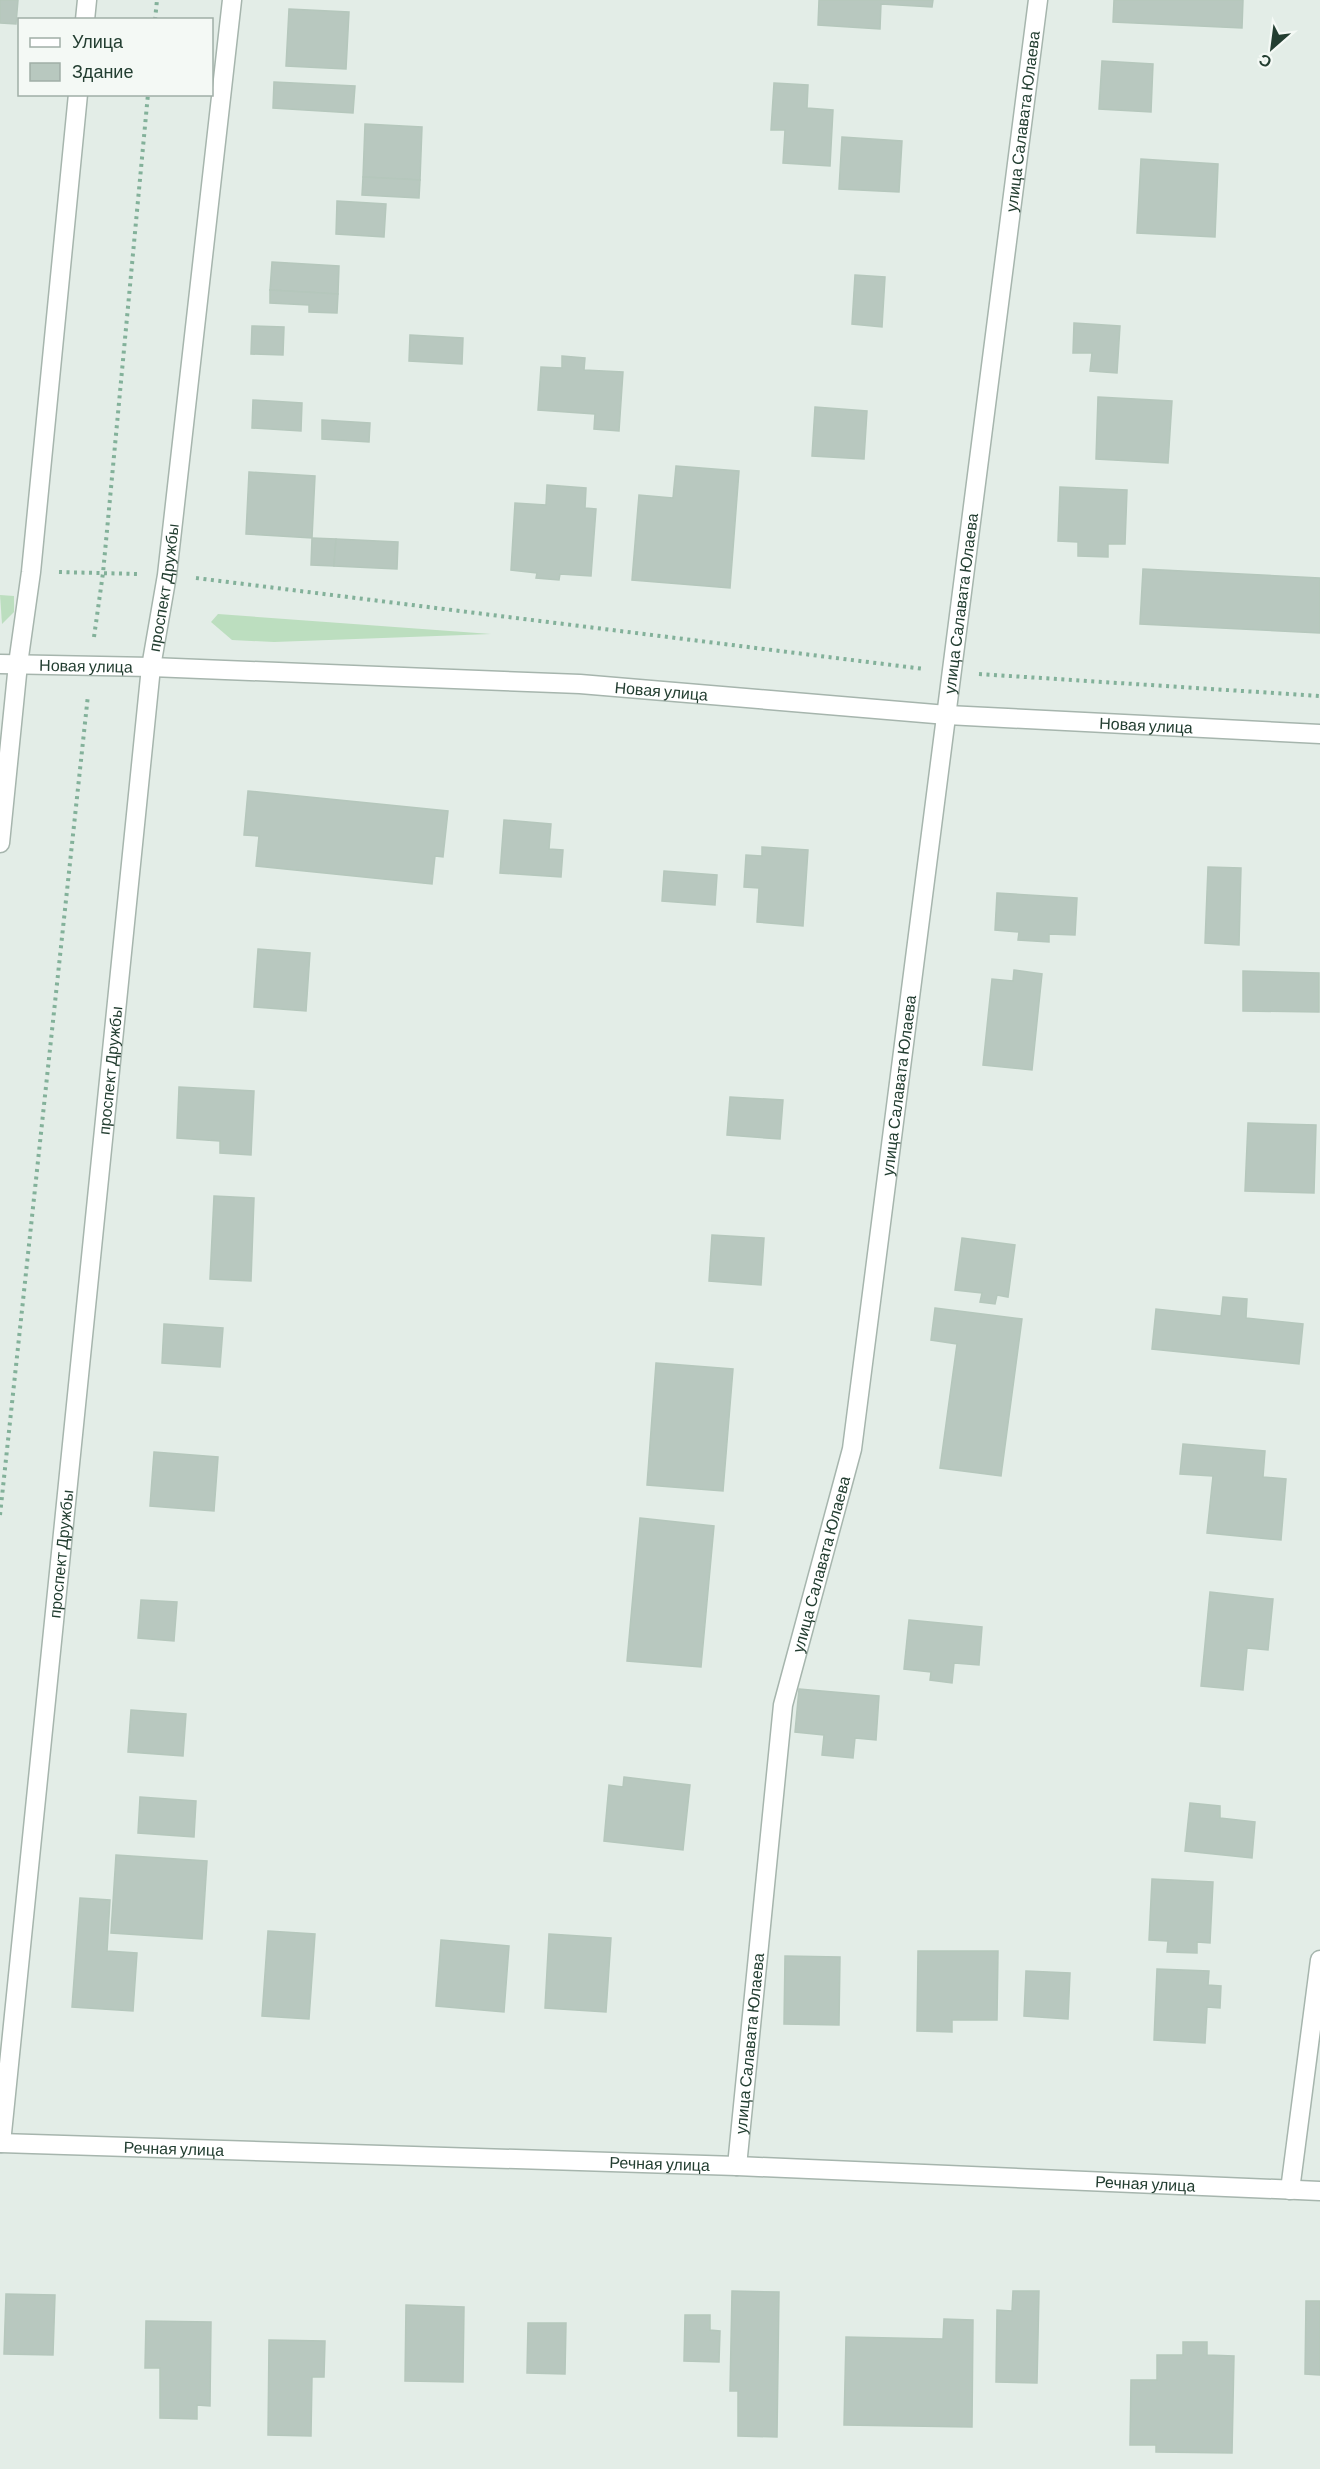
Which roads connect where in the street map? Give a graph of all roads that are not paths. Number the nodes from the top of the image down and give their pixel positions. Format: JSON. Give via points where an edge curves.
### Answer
{"nodes":[{"id":1,"x":87,"y":0,"type":"edge"},
{"id":2,"x":232,"y":0,"type":"edge"},
{"id":3,"x":1038,"y":0,"type":"edge"},
{"id":4,"x":85,"y":18,"type":"edge"},
{"id":5,"x":78,"y":96,"type":"edge"},
{"id":6,"x":0,"y":664,"type":"edge"},
{"id":7,"x":18,"y":664,"type":"junction"},
{"id":8,"x":151,"y":667,"type":"junction"},
{"id":9,"x":948,"y":715,"type":"junction"},
{"id":10,"x":1320,"y":734,"type":"edge"},
{"id":11,"x":0,"y":843,"type":"edge"},
{"id":12,"x":1320,"y":1960,"type":"edge"},
{"id":13,"x":1,"y":2143,"type":"edge"},
{"id":14,"x":737,"y":2166,"type":"junction"},
{"id":15,"x":1290,"y":2190,"type":"junction"},
{"id":16,"x":1320,"y":2191,"type":"edge"}],
"edges":[{"from":1,"to":4,"type":"street"},
{"from":2,"to":8,"type":"street","name":"проспект Дружбы","via":[[166,575]]},
{"from":3,"to":9,"type":"street","name":"улица Салавата Юлаева"},
{"from":5,"to":7,"type":"street","via":[[31,572]]},
{"from":6,"to":7,"type":"street","name":"Новая улица"},
{"from":7,"to":8,"type":"street","name":"Новая улица"},
{"from":7,"to":11,"type":"street"},
{"from":8,"to":9,"type":"street","name":"Новая улица","via":[[580,684]]},
{"from":8,"to":13,"type":"street","name":"проспект Дружбы"},
{"from":9,"to":10,"type":"street","name":"Новая улица"},
{"from":9,"to":14,"type":"street","name":"улица Салавата Юлаева","via":[[852,1449],[783,1705]]},
{"from":12,"to":15,"type":"street"},
{"from":13,"to":14,"type":"street","name":"Речная улица"},
{"from":14,"to":15,"type":"street","name":"Речная улица"},
{"from":15,"to":16,"type":"street","name":"Речная улица"}]}
